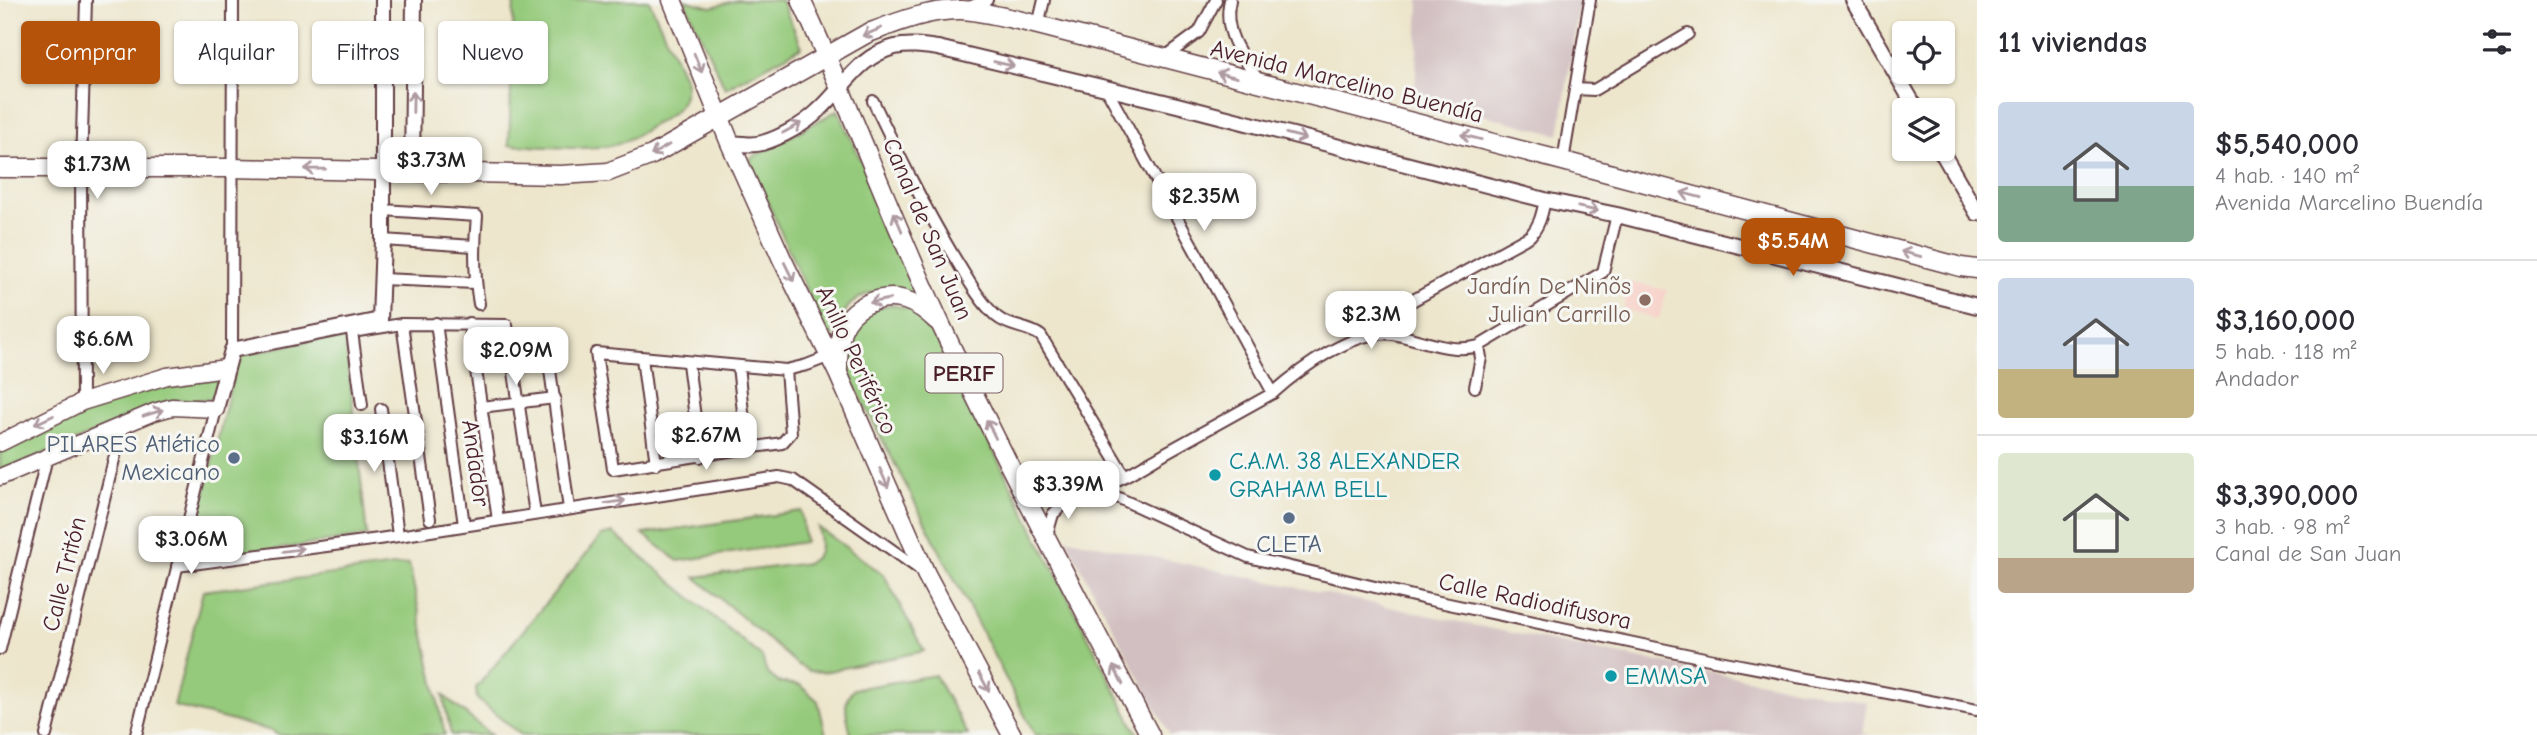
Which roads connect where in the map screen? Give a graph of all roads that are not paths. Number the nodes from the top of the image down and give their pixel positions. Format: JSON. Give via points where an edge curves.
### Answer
{"nodes":[{"id":1,"x":86,"y":0,"type":"edge"},
{"id":2,"x":233,"y":0,"type":"edge"},
{"id":3,"x":383,"y":0,"type":"edge"},
{"id":4,"x":414,"y":0,"type":"edge"},
{"id":5,"x":671,"y":0,"type":"edge"},
{"id":6,"x":801,"y":0,"type":"edge"},
{"id":7,"x":987,"y":0,"type":"edge"},
{"id":8,"x":1044,"y":0,"type":"edge"},
{"id":9,"x":1216,"y":0,"type":"edge"},
{"id":10,"x":1230,"y":0,"type":"edge"},
{"id":11,"x":1590,"y":0,"type":"edge"},
{"id":12,"x":1853,"y":0,"type":"edge"},
{"id":13,"x":952,"y":7,"type":"edge"},
{"id":14,"x":1038,"y":25,"type":"junction"},
{"id":15,"x":1688,"y":34,"type":"dead end"},
{"id":16,"x":827,"y":55,"type":"junction"},
{"id":17,"x":1162,"y":59,"type":"junction"},
{"id":18,"x":841,"y":84,"type":"junction"},
{"id":19,"x":1262,"y":84,"type":"junction"},
{"id":20,"x":1106,"y":88,"type":"junction"},
{"id":21,"x":1575,"y":89,"type":"junction"},
{"id":22,"x":1910,"y":98,"type":"edge"},
{"id":23,"x":873,"y":101,"type":"dead end"},
{"id":24,"x":719,"y":115,"type":"junction"},
{"id":25,"x":730,"y":143,"type":"junction"},
{"id":26,"x":1563,"y":161,"type":"junction"},
{"id":27,"x":1947,"y":161,"type":"edge"},
{"id":28,"x":0,"y":168,"type":"edge"},
{"id":29,"x":81,"y":168,"type":"junction"},
{"id":30,"x":231,"y":168,"type":"junction"},
{"id":31,"x":383,"y":170,"type":"junction"},
{"id":32,"x":412,"y":170,"type":"junction"},
{"id":33,"x":1545,"y":200,"type":"junction"},
{"id":34,"x":383,"y":210,"type":"junction"},
{"id":35,"x":1977,"y":213,"type":"edge"},
{"id":36,"x":1617,"y":215,"type":"junction"},
{"id":37,"x":383,"y":240,"type":"junction"},
{"id":38,"x":474,"y":246,"type":"junction"},
{"id":39,"x":1977,"y":269,"type":"edge"},
{"id":40,"x":382,"y":279,"type":"junction"},
{"id":41,"x":475,"y":283,"type":"junction"},
{"id":42,"x":479,"y":304,"type":"dead end"},
{"id":43,"x":1977,"y":306,"type":"edge"},
{"id":44,"x":436,"y":323,"type":"junction"},
{"id":45,"x":469,"y":323,"type":"junction"},
{"id":46,"x":940,"y":323,"type":"junction"},
{"id":47,"x":381,"y":324,"type":"junction"},
{"id":48,"x":402,"y":324,"type":"junction"},
{"id":49,"x":1368,"y":335,"type":"junction"},
{"id":50,"x":1479,"y":346,"type":"junction"},
{"id":51,"x":547,"y":348,"type":"dead end"},
{"id":52,"x":232,"y":350,"type":"junction"},
{"id":53,"x":830,"y":356,"type":"junction"},
{"id":54,"x":642,"y":358,"type":"junction"},
{"id":55,"x":688,"y":363,"type":"junction"},
{"id":56,"x":738,"y":366,"type":"junction"},
{"id":57,"x":226,"y":368,"type":"junction"},
{"id":58,"x":786,"y":370,"type":"junction"},
{"id":59,"x":838,"y":373,"type":"junction"},
{"id":60,"x":1475,"y":387,"type":"dead end"},
{"id":61,"x":1273,"y":393,"type":"junction"},
{"id":62,"x":555,"y":398,"type":"junction"},
{"id":63,"x":82,"y":402,"type":"junction"},
{"id":64,"x":519,"y":402,"type":"junction"},
{"id":65,"x":362,"y":405,"type":"dead end"},
{"id":66,"x":481,"y":407,"type":"junction"},
{"id":67,"x":216,"y":409,"type":"junction"},
{"id":68,"x":381,"y":409,"type":"dead end"},
{"id":69,"x":124,"y":424,"type":"junction"},
{"id":70,"x":0,"y":443,"type":"edge"},
{"id":71,"x":747,"y":449,"type":"junction"},
{"id":72,"x":47,"y":457,"type":"junction"},
{"id":73,"x":700,"y":457,"type":"junction"},
{"id":74,"x":656,"y":464,"type":"junction"},
{"id":75,"x":1125,"y":476,"type":"junction"},
{"id":76,"x":0,"y":477,"type":"edge"},
{"id":77,"x":1019,"y":485,"type":"junction"},
{"id":78,"x":1097,"y":488,"type":"junction"},
{"id":79,"x":1074,"y":495,"type":"junction"},
{"id":80,"x":569,"y":509,"type":"junction"},
{"id":81,"x":535,"y":514,"type":"junction"},
{"id":82,"x":430,"y":519,"type":"dead end"},
{"id":83,"x":498,"y":520,"type":"junction"},
{"id":84,"x":464,"y":525,"type":"junction"},
{"id":85,"x":398,"y":535,"type":"junction"},
{"id":86,"x":1046,"y":538,"type":"junction"},
{"id":87,"x":177,"y":566,"type":"junction"},
{"id":88,"x":926,"y":574,"type":"junction"},
{"id":89,"x":0,"y":649,"type":"edge"},
{"id":90,"x":1977,"y":710,"type":"edge"},
{"id":91,"x":46,"y":735,"type":"edge"},
{"id":92,"x":136,"y":735,"type":"edge"},
{"id":93,"x":1012,"y":735,"type":"edge"},
{"id":94,"x":1150,"y":735,"type":"edge"}],
"edges":[{"from":1,"to":29,"type":"street"},
{"from":2,"to":30,"type":"street"},
{"from":3,"to":31,"type":"street"},
{"from":32,"to":4,"type":"street","one_way":true},
{"from":5,"to":24,"type":"main road","name":"Anillo Periférico","one_way":true},
{"from":6,"to":16,"type":"main road","name":"Canal de San Juan","number":"PERIF"},
{"from":7,"to":13,"type":"street"},
{"from":8,"to":14,"type":"street"},
{"from":9,"to":17,"type":"street","via":[[1199,32]]},
{"from":10,"to":19,"type":"street","via":[[1231,35]]},
{"from":11,"to":21,"type":"street"},
{"from":12,"to":22,"type":"street"},
{"from":13,"to":14,"type":"main road","name":"Avenida Marcelino Buendía"},
{"from":13,"to":16,"type":"main road","name":"Avenida Marcelino Buendía","one_way":true,"via":[[897,22]]},
{"from":14,"to":17,"type":"main road","name":"Avenida Marcelino Buendía"},
{"from":15,"to":21,"type":"street","via":[[1594,90]]},
{"from":16,"to":18,"type":"main road","name":"Canal de San Juan","number":"PERIF"},
{"from":16,"to":24,"type":"main road","name":"Avenida Marcelino Buendía"},
{"from":19,"to":17,"type":"main road","name":"Avenida Marcelino Buendía","one_way":true},
{"from":18,"to":20,"type":"street","one_way":true,"via":[[878,53],[914,45]]},
{"from":25,"to":18,"type":"street","one_way":true,"via":[[774,139],[818,112]]},
{"from":46,"to":18,"type":"main road","name":"Canal de San Juan","number":"PERIF","one_way":true},
{"from":26,"to":19,"type":"main road","name":"Avenida Marcelino Buendía","one_way":true},
{"from":20,"to":33,"type":"street","one_way":true},
{"from":20,"to":61,"type":"street"},
{"from":21,"to":26,"type":"street"},
{"from":23,"to":75,"type":"street","via":[[921,202],[970,283],[997,317],[1041,336]]},
{"from":24,"to":25,"type":"main road","name":"Anillo Periférico"},
{"from":24,"to":32,"type":"main road","name":"Avenida Marcelino Buendía","one_way":true,"via":[[652,155],[608,172]]},
{"from":25,"to":53,"type":"main road","name":"Anillo Periférico","one_way":true},
{"from":39,"to":26,"type":"main road","name":"Avenida Marcelino Buendía","one_way":true},
{"from":27,"to":35,"type":"street"},
{"from":28,"to":29,"type":"main road","name":"Avenida Marcelino Buendía"},
{"from":29,"to":30,"type":"main road","name":"Avenida Marcelino Buendía"},
{"from":29,"to":63,"type":"street"},
{"from":31,"to":30,"type":"main road","name":"Avenida Marcelino Buendía","one_way":true},
{"from":30,"to":52,"type":"street"},
{"from":31,"to":32,"type":"main road","name":"Avenida Marcelino Buendía"},
{"from":31,"to":34,"type":"street"},
{"from":33,"to":36,"type":"street","one_way":true},
{"from":33,"to":49,"type":"street","via":[[1530,236],[1388,314]]},
{"from":34,"to":37,"type":"street"},
{"from":34,"to":38,"type":"street","via":[[477,216]]},
{"from":36,"to":43,"type":"street"},
{"from":36,"to":50,"type":"street","via":[[1603,272]]},
{"from":37,"to":38,"type":"street"},
{"from":37,"to":40,"type":"street"},
{"from":38,"to":41,"type":"street"},
{"from":40,"to":41,"type":"street"},
{"from":40,"to":47,"type":"street"},
{"from":41,"to":42,"type":"street"},
{"from":44,"to":45,"type":"street","name":"Andador"},
{"from":44,"to":48,"type":"street","name":"Andador"},
{"from":44,"to":84,"type":"street","name":"Andador"},
{"from":45,"to":64,"type":"street","name":"Andador","via":[[507,325]]},
{"from":45,"to":66,"type":"street","name":"Andador"},
{"from":46,"to":59,"type":"main road","one_way":true,"via":[[906,301],[894,298],[868,303],[853,312],[843,328]]},
{"from":77,"to":46,"type":"main road","name":"Canal de San Juan","number":"PERIF","one_way":true},
{"from":47,"to":48,"type":"street","name":"Andador"},
{"from":47,"to":52,"type":"street"},
{"from":47,"to":65,"type":"street","name":"Andador","via":[[352,332]]},
{"from":48,"to":82,"type":"street"},
{"from":49,"to":50,"type":"street","via":[[1390,334],[1466,350]]},
{"from":49,"to":61,"type":"street","via":[[1292,376]]},
{"from":50,"to":60,"type":"street"},
{"from":51,"to":62,"type":"street"},
{"from":52,"to":57,"type":"street"},
{"from":53,"to":58,"type":"street"},
{"from":53,"to":59,"type":"main road","name":"Anillo Periférico"},
{"from":54,"to":55,"type":"street"},
{"from":54,"to":74,"type":"street"},
{"from":54,"to":74,"type":"street","via":[[596,353],[613,469]]},
{"from":55,"to":56,"type":"street"},
{"from":55,"to":73,"type":"street"},
{"from":56,"to":58,"type":"street"},
{"from":56,"to":71,"type":"street"},
{"from":57,"to":63,"type":"main road","via":[[167,376]]},
{"from":57,"to":67,"type":"street"},
{"from":58,"to":71,"type":"street","via":[[789,438]]},
{"from":59,"to":88,"type":"main road","name":"Anillo Periférico","one_way":true},
{"from":61,"to":75,"type":"street"},
{"from":62,"to":64,"type":"street","name":"Andador"},
{"from":62,"to":80,"type":"street"},
{"from":63,"to":70,"type":"main road","one_way":true},
{"from":64,"to":66,"type":"street","name":"Andador"},
{"from":64,"to":81,"type":"street","name":"Andador"},
{"from":66,"to":83,"type":"street","name":"Andador"},
{"from":69,"to":67,"type":"main road","one_way":true,"via":[[172,407]]},
{"from":67,"to":87,"type":"street"},
{"from":68,"to":85,"type":"street"},
{"from":69,"to":72,"type":"main road"},
{"from":69,"to":91,"type":"street","name":"Calle Tritón"},
{"from":71,"to":73,"type":"street"},
{"from":72,"to":76,"type":"main road"},
{"from":72,"to":89,"type":"street"},
{"from":73,"to":74,"type":"street"},
{"from":75,"to":78,"type":"street"},
{"from":77,"to":79,"type":"street","via":[[1044,496]]},
{"from":77,"to":86,"type":"main road","name":"Canal de San Juan","number":"PERIF"},
{"from":78,"to":79,"type":"street"},
{"from":78,"to":90,"type":"street","name":"Calle Radiodifusora","via":[[1248,557],[1709,659]]},
{"from":79,"to":86,"type":"street","via":[[1053,514]]},
{"from":80,"to":81,"type":"street"},
{"from":80,"to":88,"type":"street","one_way":true,"via":[[786,477]]},
{"from":81,"to":83,"type":"street"},
{"from":83,"to":84,"type":"street"},
{"from":84,"to":85,"type":"street"},
{"from":87,"to":85,"type":"street","one_way":true},
{"from":94,"to":86,"type":"main road","name":"Canal de San Juan","number":"PERIF","one_way":true},
{"from":87,"to":92,"type":"street"},
{"from":88,"to":93,"type":"main road","name":"Anillo Periférico","one_way":true}]}
